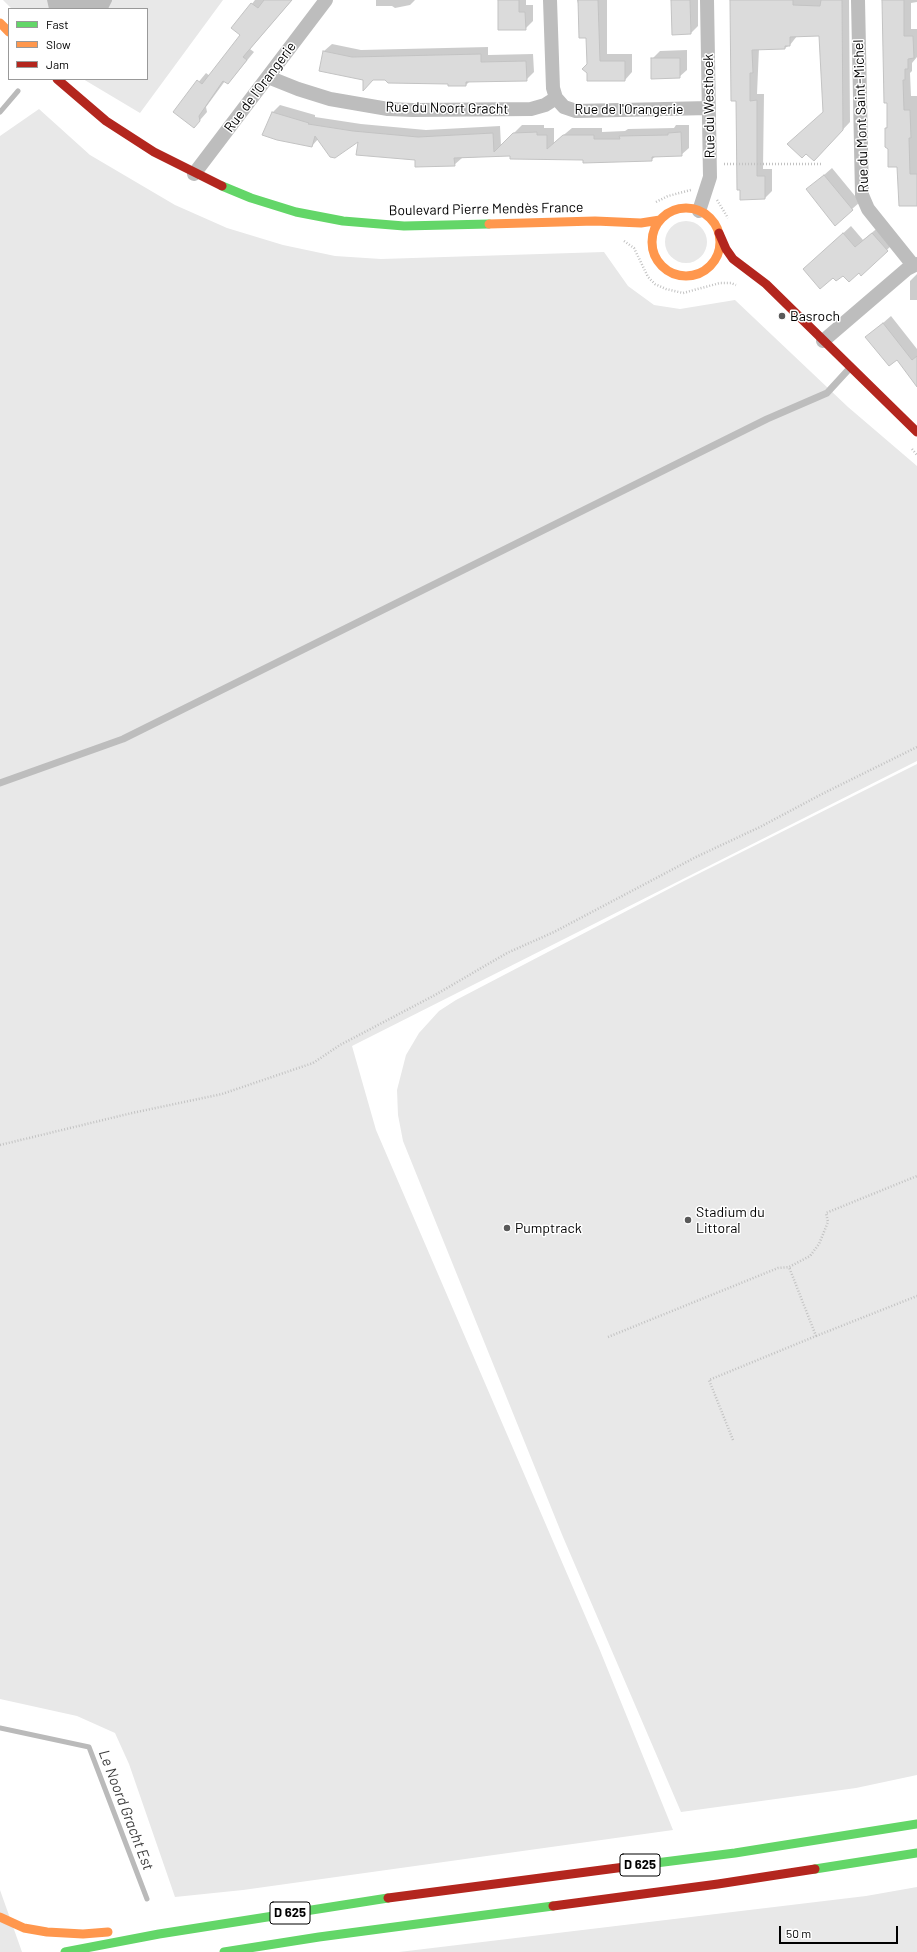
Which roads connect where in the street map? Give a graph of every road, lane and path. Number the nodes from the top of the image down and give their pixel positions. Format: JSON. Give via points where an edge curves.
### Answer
{"nodes":[{"id":1,"x":326,"y":0,"type":"edge"},
{"id":2,"x":550,"y":0,"type":"edge"},
{"id":3,"x":707,"y":0,"type":"edge"},
{"id":4,"x":858,"y":0,"type":"edge"},
{"id":5,"x":0,"y":23,"type":"edge"},
{"id":6,"x":8,"y":31,"type":"edge"},
{"id":7,"x":268,"y":77,"type":"junction"},
{"id":8,"x":58,"y":80,"type":"edge"},
{"id":9,"x":556,"y":98,"type":"junction"},
{"id":10,"x":709,"y":108,"type":"junction"},
{"id":11,"x":710,"y":164,"type":"junction"},
{"id":12,"x":822,"y":164,"type":"dead end"},
{"id":13,"x":194,"y":174,"type":"junction"},
{"id":14,"x":699,"y":211,"type":"junction"},
{"id":15,"x":660,"y":220,"type":"junction"},
{"id":16,"x":618,"y":222,"type":"junction"},
{"id":17,"x":719,"y":233,"type":"junction"},
{"id":18,"x":623,"y":240,"type":"dead end"},
{"id":19,"x":652,"y":245,"type":"junction"},
{"id":20,"x":915,"y":264,"type":"edge"},
{"id":21,"x":720,"y":268,"type":"dead end"},
{"id":22,"x":707,"y":269,"type":"junction"},
{"id":23,"x":731,"y":269,"type":"dead end"},
{"id":24,"x":753,"y":274,"type":"junction"},
{"id":25,"x":741,"y":287,"type":"dead end"},
{"id":26,"x":823,"y":340,"type":"junction"},
{"id":27,"x":851,"y":367,"type":"junction"},
{"id":28,"x":917,"y":432,"type":"edge"},
{"id":29,"x":917,"y":747,"type":"edge"},
{"id":30,"x":0,"y":783,"type":"edge"},
{"id":31,"x":0,"y":1145,"type":"edge"},
{"id":32,"x":917,"y":1176,"type":"edge"},
{"id":33,"x":789,"y":1267,"type":"junction"},
{"id":34,"x":917,"y":1296,"type":"edge"},
{"id":35,"x":816,"y":1336,"type":"junction"},
{"id":36,"x":608,"y":1337,"type":"dead end"},
{"id":37,"x":732,"y":1440,"type":"dead end"},
{"id":38,"x":917,"y":1824,"type":"edge"},
{"id":39,"x":917,"y":1853,"type":"edge"},
{"id":40,"x":0,"y":1917,"type":"edge"},
{"id":41,"x":217,"y":1925,"type":"junction"},
{"id":42,"x":69,"y":1951,"type":"edge"},
{"id":43,"x":226,"y":1952,"type":"edge"}],
"edges":[{"from":1,"to":7,"type":"street","name":"Rue de l'Orangerie"},
{"from":2,"to":9,"type":"street","name":"Rue de l'Orangerie","via":[[552,77]]},
{"from":3,"to":10,"type":"street","name":"Rue du Westhoek"},
{"from":4,"to":20,"type":"street","name":"Rue du Mont Saint-Michel","via":[[862,195],[868,209]]},
{"from":5,"to":6,"type":"main road"},
{"from":7,"to":9,"type":"street","name":"Rue du Noort Gracht","via":[[330,99],[388,109],[527,109],[541,106]]},
{"from":7,"to":13,"type":"street","name":"Rue de l'Orangerie"},
{"from":8,"to":13,"type":"main road","name":"Boulevard Pierre Mendès France","via":[[112,125]]},
{"from":9,"to":10,"type":"street","name":"Rue de l'Orangerie","via":[[564,107],[576,111]]},
{"from":10,"to":11,"type":"street","name":"Rue du Westhoek"},
{"from":11,"to":12,"type":"path"},
{"from":11,"to":14,"type":"street","name":"Rue du Westhoek","via":[[708,187]]},
{"from":13,"to":16,"type":"main road","name":"Boulevard Pierre Mendès France","via":[[277,206],[360,223],[432,227]]},
{"from":14,"to":15,"type":"main road","via":[[688,208],[677,210],[666,214]]},
{"from":14,"to":17,"type":"main road","via":[[711,220]]},
{"from":15,"to":16,"type":"main road","name":"Boulevard Pierre Mendès France","via":[[641,224]]},
{"from":15,"to":19,"type":"main road","via":[[653,233]]},
{"from":16,"to":19,"type":"main road","name":"Boulevard Pierre Mendès France","via":[[643,233]]},
{"from":17,"to":22,"type":"main road","via":[[718,254]]},
{"from":17,"to":24,"type":"main road","via":[[733,259]]},
{"from":18,"to":25,"type":"path","via":[[634,248],[648,277],[666,289],[689,293],[725,282]]},
{"from":19,"to":22,"type":"main road","via":[[659,264],[671,273],[691,276]]},
{"from":20,"to":26,"type":"street","name":"Rue du Mont Saint-Michel"},
{"from":21,"to":22,"type":"main road"},
{"from":23,"to":24,"type":"main road"},
{"from":24,"to":26,"type":"main road"},
{"from":26,"to":27,"type":"main road"},
{"from":27,"to":28,"type":"main road"},
{"from":27,"to":30,"type":"lane","via":[[827,393],[767,419],[123,739]]},
{"from":29,"to":31,"type":"path","via":[[696,857],[554,932],[507,953],[435,995],[340,1045],[313,1063],[222,1094]]},
{"from":32,"to":33,"type":"path","via":[[826,1213],[828,1222],[819,1244],[810,1256]]},
{"from":33,"to":35,"type":"path"},
{"from":33,"to":36,"type":"path","via":[[778,1268]]},
{"from":34,"to":35,"type":"path"},
{"from":35,"to":37,"type":"path","via":[[709,1380]]},
{"from":38,"to":41,"type":"main road","number":"D 625","via":[[735,1853],[337,1905]]},
{"from":39,"to":43,"type":"main road","number":"D 625","via":[[718,1884]]},
{"from":40,"to":41,"type":"main road","via":[[24,1928],[58,1933]]},
{"from":41,"to":42,"type":"main road","number":"D 625"}]}
